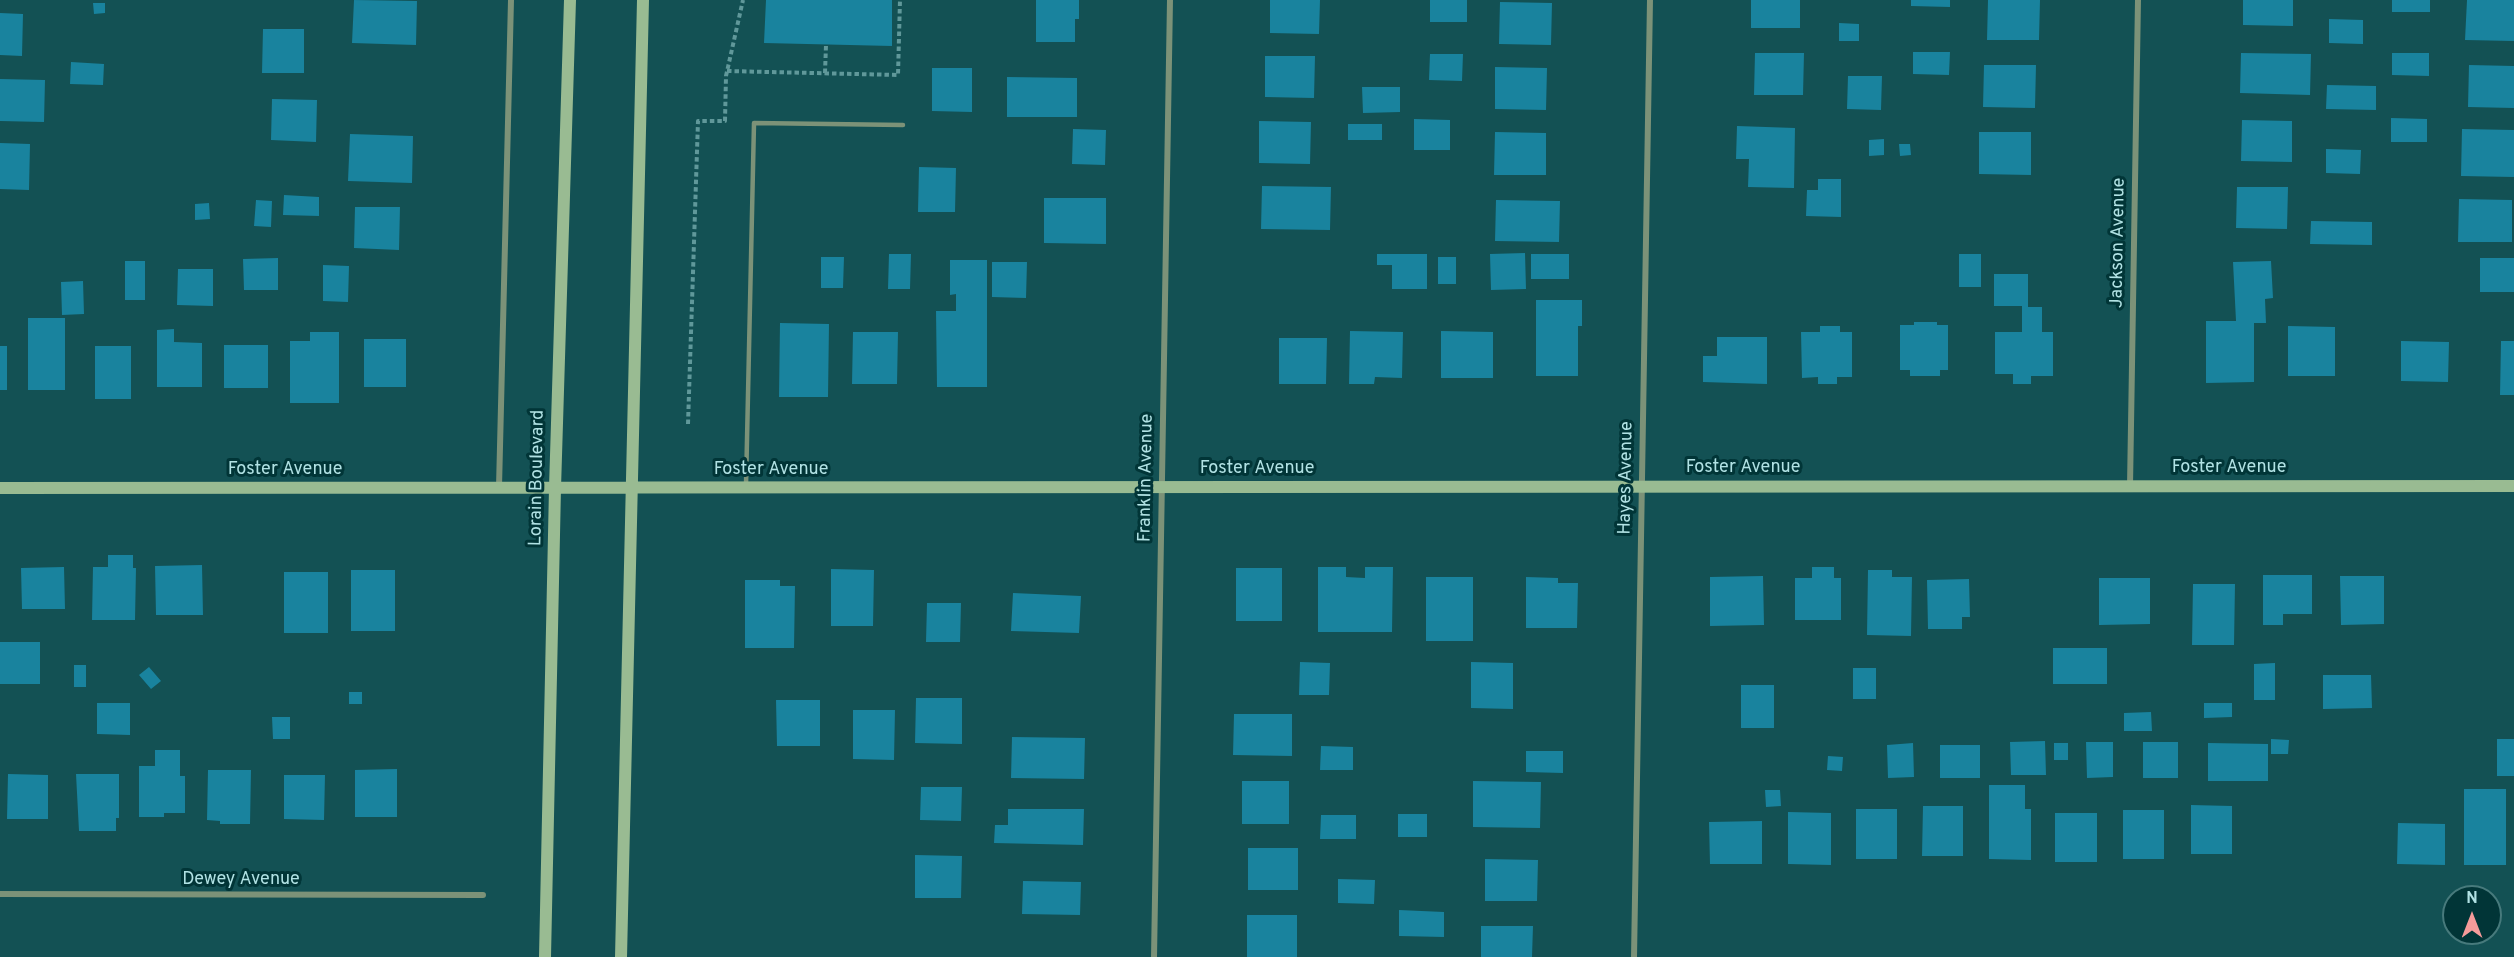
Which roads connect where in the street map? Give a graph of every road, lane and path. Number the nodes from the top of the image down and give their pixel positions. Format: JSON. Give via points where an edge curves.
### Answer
{"nodes":[{"id":1,"x":511,"y":0,"type":"edge"},
{"id":2,"x":570,"y":0,"type":"edge"},
{"id":3,"x":643,"y":0,"type":"edge"},
{"id":4,"x":743,"y":0,"type":"edge"},
{"id":5,"x":900,"y":0,"type":"edge"},
{"id":6,"x":1170,"y":0,"type":"edge"},
{"id":7,"x":1650,"y":0,"type":"edge"},
{"id":8,"x":2139,"y":0,"type":"edge"},
{"id":9,"x":826,"y":45,"type":"dead end"},
{"id":10,"x":727,"y":71,"type":"junction"},
{"id":11,"x":825,"y":73,"type":"junction"},
{"id":12,"x":903,"y":124,"type":"dead end"},
{"id":13,"x":688,"y":424,"type":"dead end"},
{"id":14,"x":1642,"y":486,"type":"junction"},
{"id":15,"x":2130,"y":486,"type":"junction"},
{"id":16,"x":2514,"y":486,"type":"edge"},
{"id":17,"x":1162,"y":487,"type":"junction"},
{"id":18,"x":0,"y":488,"type":"edge"},
{"id":19,"x":499,"y":488,"type":"junction"},
{"id":20,"x":555,"y":488,"type":"junction"},
{"id":21,"x":631,"y":488,"type":"junction"},
{"id":22,"x":746,"y":488,"type":"junction"},
{"id":23,"x":0,"y":894,"type":"edge"},
{"id":24,"x":483,"y":895,"type":"dead end"},
{"id":25,"x":545,"y":957,"type":"edge"},
{"id":26,"x":621,"y":957,"type":"edge"},
{"id":27,"x":1154,"y":957,"type":"edge"},
{"id":28,"x":1634,"y":957,"type":"edge"}],
"edges":[{"from":1,"to":19,"type":"street"},
{"from":2,"to":20,"type":"street","name":"Lorain Boulevard"},
{"from":3,"to":21,"type":"street"},
{"from":4,"to":10,"type":"path"},
{"from":5,"to":11,"type":"path","via":[[898,75]]},
{"from":6,"to":17,"type":"street","name":"Franklin Avenue"},
{"from":7,"to":14,"type":"street","name":"Hayes Avenue"},
{"from":8,"to":15,"type":"street","name":"Jackson Avenue"},
{"from":9,"to":11,"type":"path"},
{"from":10,"to":11,"type":"path"},
{"from":10,"to":13,"type":"path","via":[[725,121],[698,121]]},
{"from":12,"to":22,"type":"lane","via":[[754,123]]},
{"from":14,"to":15,"type":"street","name":"Foster Avenue"},
{"from":14,"to":17,"type":"street","name":"Foster Avenue"},
{"from":14,"to":28,"type":"street","name":"Hayes Avenue"},
{"from":15,"to":16,"type":"street","name":"Foster Avenue"},
{"from":17,"to":22,"type":"street","name":"Foster Avenue"},
{"from":17,"to":27,"type":"street","name":"Franklin Avenue"},
{"from":18,"to":19,"type":"street","name":"Foster Avenue"},
{"from":19,"to":20,"type":"street","name":"Foster Avenue"},
{"from":20,"to":21,"type":"street","name":"Foster Avenue"},
{"from":20,"to":25,"type":"street","name":"Lorain Boulevard"},
{"from":21,"to":22,"type":"street","name":"Foster Avenue"},
{"from":21,"to":26,"type":"street"},
{"from":23,"to":24,"type":"street","name":"Dewey Avenue"}]}
